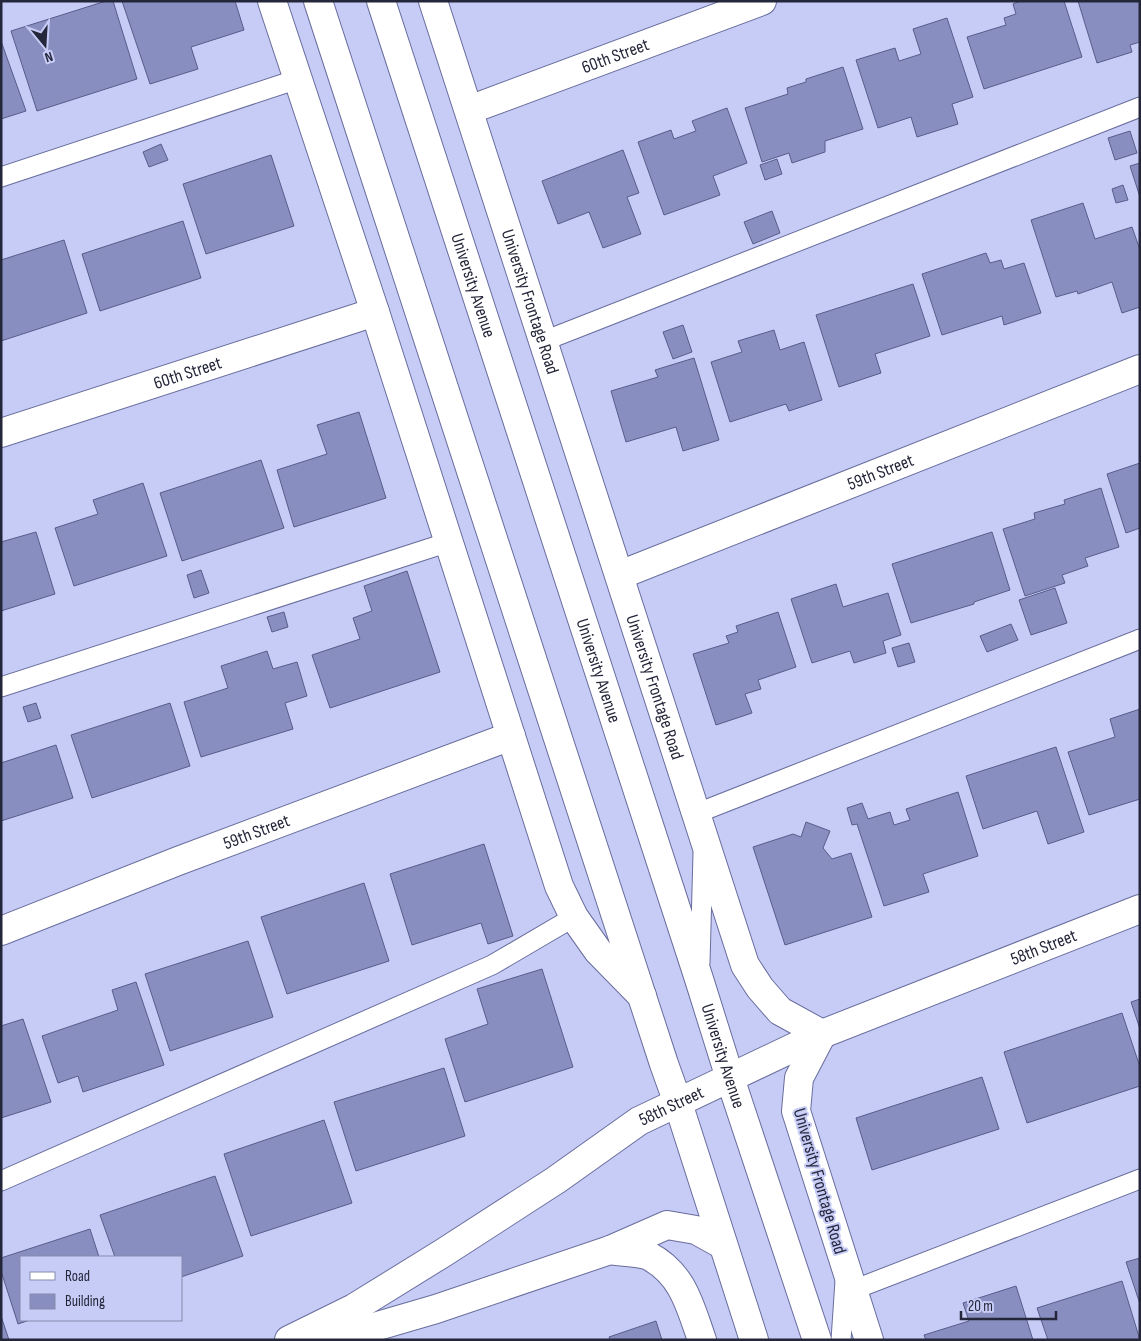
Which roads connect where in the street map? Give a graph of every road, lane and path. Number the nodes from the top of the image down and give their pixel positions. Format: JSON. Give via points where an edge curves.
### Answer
{"nodes":[{"id":1,"x":272,"y":1,"type":"edge"},
{"id":2,"x":318,"y":1,"type":"edge"},
{"id":3,"x":380,"y":1,"type":"edge"},
{"id":4,"x":433,"y":1,"type":"edge"},
{"id":5,"x":762,"y":1,"type":"edge"},
{"id":6,"x":298,"y":80,"type":"junction"},
{"id":7,"x":1140,"y":107,"type":"edge"},
{"id":8,"x":469,"y":110,"type":"junction"},
{"id":9,"x":1,"y":177,"type":"edge"},
{"id":10,"x":375,"y":312,"type":"junction"},
{"id":11,"x":544,"y":341,"type":"junction"},
{"id":12,"x":1140,"y":369,"type":"edge"},
{"id":13,"x":1,"y":433,"type":"edge"},
{"id":14,"x":449,"y":542,"type":"junction"},
{"id":15,"x":620,"y":575,"type":"junction"},
{"id":16,"x":1140,"y":638,"type":"edge"},
{"id":17,"x":1,"y":687,"type":"edge"},
{"id":18,"x":511,"y":736,"type":"junction"},
{"id":19,"x":699,"y":826,"type":"junction"},
{"id":20,"x":1140,"y":909,"type":"edge"},
{"id":21,"x":574,"y":917,"type":"junction"},
{"id":22,"x":1,"y":931,"type":"edge"},
{"id":23,"x":699,"y":979,"type":"junction"},
{"id":24,"x":642,"y":996,"type":"junction"},
{"id":25,"x":822,"y":1034,"type":"junction"},
{"id":26,"x":730,"y":1078,"type":"junction"},
{"id":27,"x":678,"y":1103,"type":"junction"},
{"id":28,"x":1140,"y":1179,"type":"edge"},
{"id":29,"x":1,"y":1181,"type":"edge"},
{"id":30,"x":723,"y":1245,"type":"junction"},
{"id":31,"x":610,"y":1250,"type":"junction"},
{"id":32,"x":849,"y":1279,"type":"junction"},
{"id":33,"x":289,"y":1340,"type":"edge"},
{"id":34,"x":330,"y":1340,"type":"edge"},
{"id":35,"x":702,"y":1340,"type":"edge"},
{"id":36,"x":754,"y":1340,"type":"edge"},
{"id":37,"x":816,"y":1340,"type":"edge"},
{"id":38,"x":841,"y":1340,"type":"edge"},
{"id":39,"x":869,"y":1340,"type":"edge"}],
"edges":[{"from":1,"to":6,"type":"street"},
{"from":2,"to":24,"type":"street"},
{"from":3,"to":23,"type":"street","name":"University Avenue"},
{"from":4,"to":8,"type":"street","name":"University Frontage Road"},
{"from":5,"to":8,"type":"street","name":"60th Street"},
{"from":6,"to":9,"type":"lane"},
{"from":6,"to":10,"type":"street"},
{"from":7,"to":11,"type":"lane"},
{"from":8,"to":11,"type":"street","name":"University Frontage Road"},
{"from":10,"to":13,"type":"street","name":"60th Street"},
{"from":10,"to":14,"type":"street"},
{"from":11,"to":15,"type":"street","name":"University Frontage Road"},
{"from":12,"to":15,"type":"street","name":"59th Street"},
{"from":14,"to":17,"type":"lane"},
{"from":14,"to":18,"type":"street"},
{"from":15,"to":19,"type":"street","name":"University Frontage Road"},
{"from":16,"to":19,"type":"lane"},
{"from":18,"to":21,"type":"street","via":[[559,886]]},
{"from":18,"to":22,"type":"street","name":"59th Street"},
{"from":19,"to":23,"type":"lane"},
{"from":19,"to":25,"type":"street","name":"University Frontage Road","via":[[745,965],[780,1011]]},
{"from":20,"to":25,"type":"street","name":"58th Street"},
{"from":21,"to":24,"type":"street","via":[[598,951]]},
{"from":21,"to":29,"type":"lane","via":[[492,965]]},
{"from":23,"to":26,"type":"street","name":"University Avenue"},
{"from":24,"to":27,"type":"street"},
{"from":25,"to":26,"type":"street","name":"58th Street"},
{"from":25,"to":32,"type":"street","name":"University Frontage Road","via":[[799,1078],[796,1111]]},
{"from":26,"to":27,"type":"street","name":"58th Street"},
{"from":26,"to":37,"type":"street","name":"University Avenue"},
{"from":27,"to":30,"type":"street"},
{"from":27,"to":33,"type":"street","name":"58th Street","via":[[639,1122],[556,1180],[362,1303]]},
{"from":28,"to":32,"type":"lane"},
{"from":30,"to":31,"type":"street","via":[[696,1230],[667,1225]]},
{"from":30,"to":36,"type":"street"},
{"from":31,"to":34,"type":"street","via":[[436,1309]]},
{"from":31,"to":35,"type":"street","via":[[648,1255],[673,1273],[686,1295]]},
{"from":32,"to":38,"type":"lane"},
{"from":32,"to":39,"type":"street","name":"University Frontage Road"}]}
